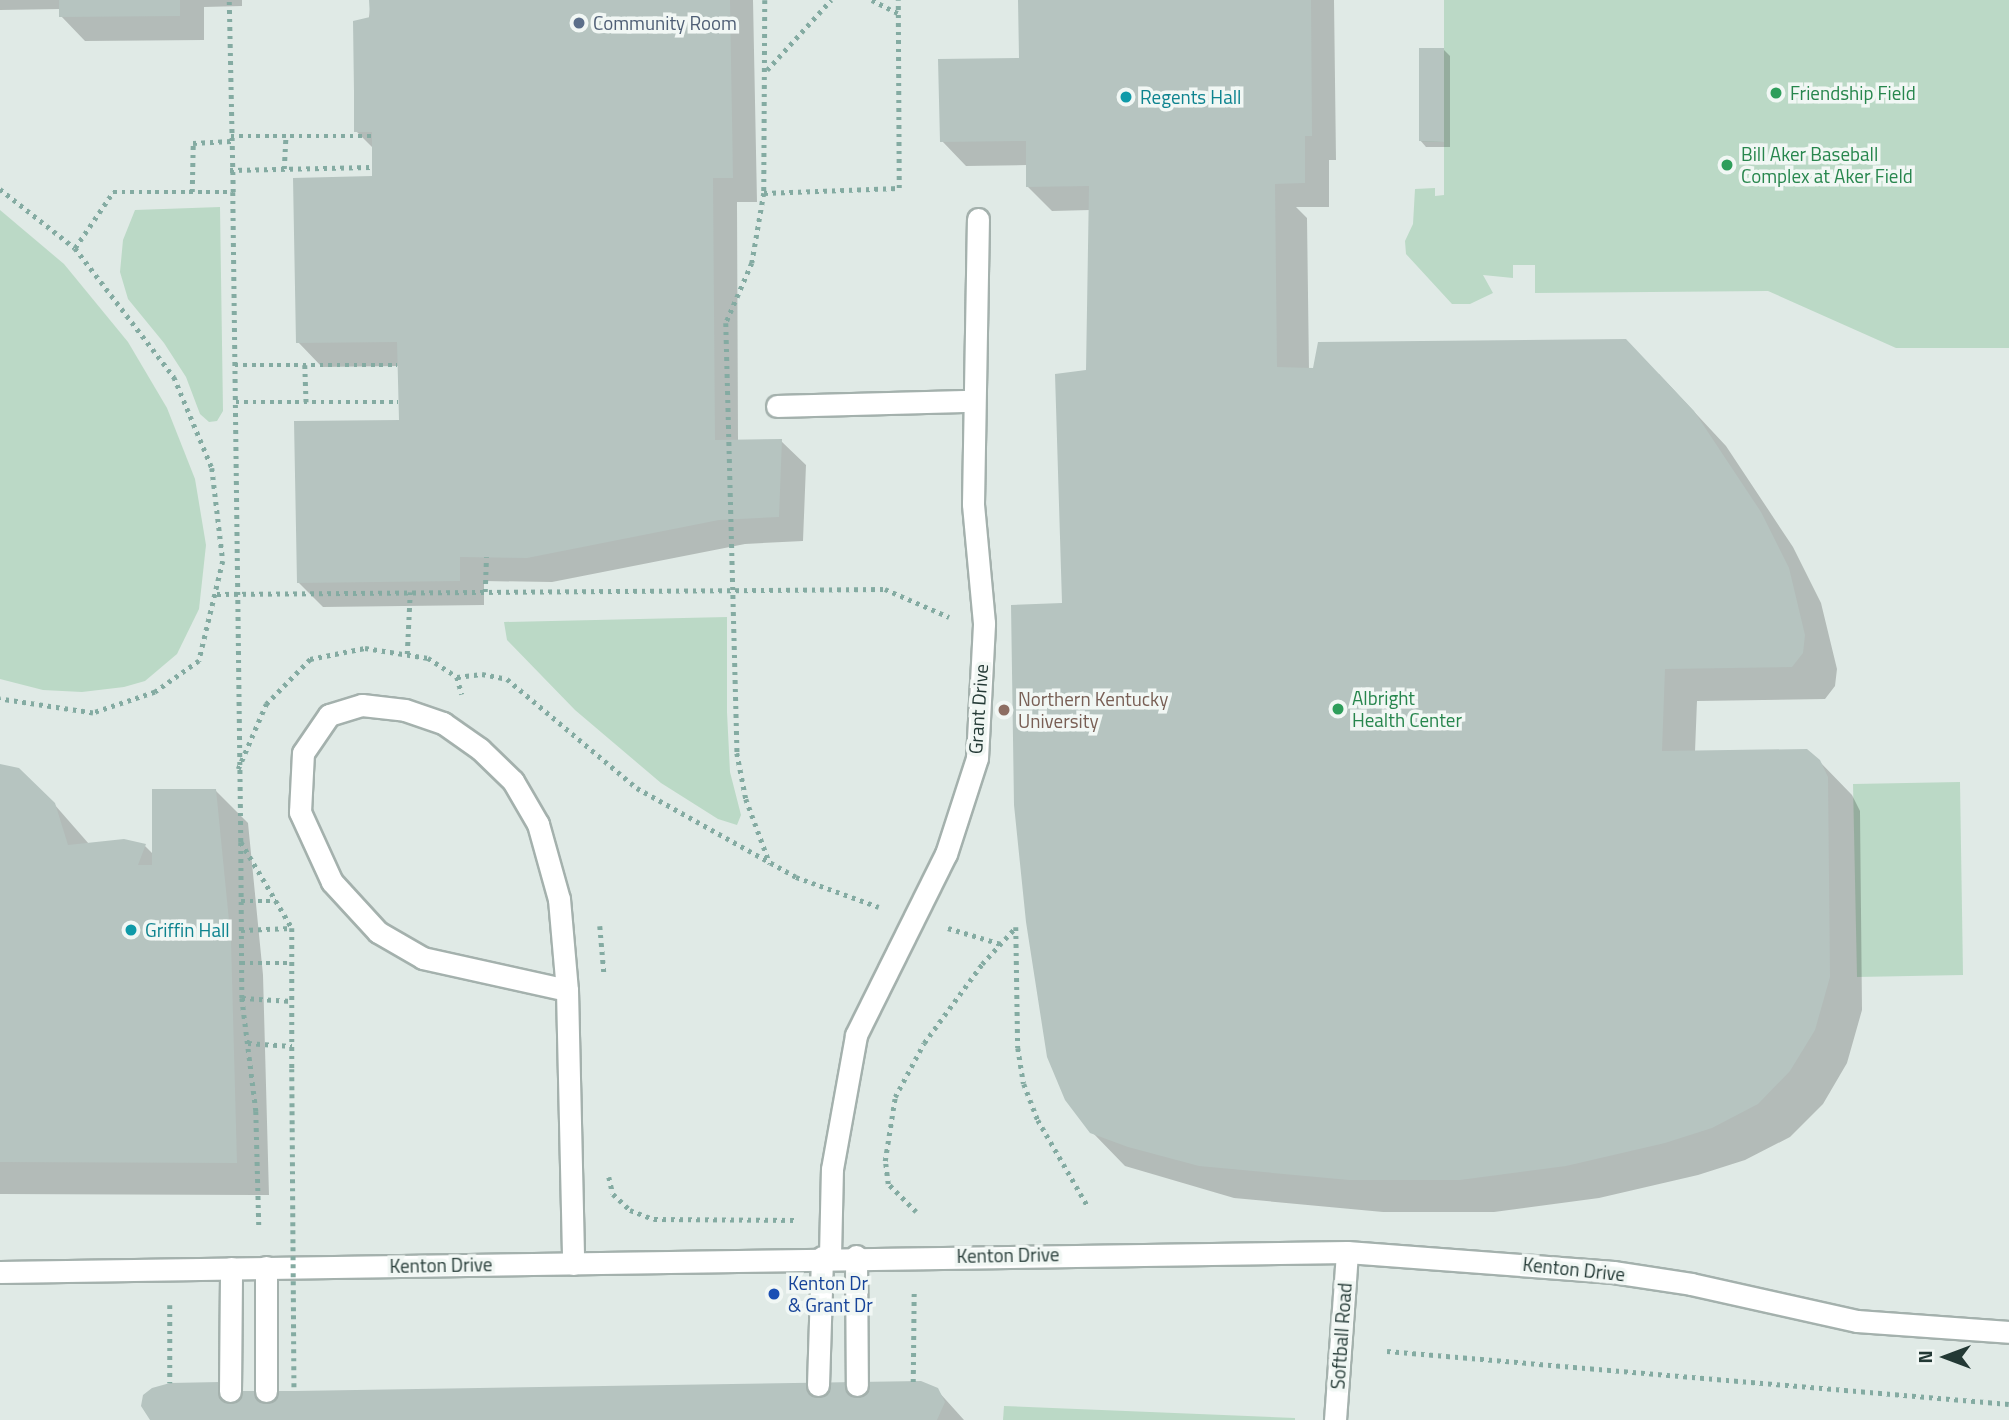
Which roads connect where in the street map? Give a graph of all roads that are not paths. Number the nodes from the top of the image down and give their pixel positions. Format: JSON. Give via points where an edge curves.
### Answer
{"nodes":[{"id":1,"x":978,"y":219,"type":"dead end"},
{"id":2,"x":972,"y":401,"type":"junction"},
{"id":3,"x":777,"y":406,"type":"dead end"},
{"id":4,"x":567,"y":990,"type":"junction"},
{"id":5,"x":1347,"y":1252,"type":"junction"},
{"id":6,"x":856,"y":1256,"type":"junction"},
{"id":7,"x":826,"y":1257,"type":"junction"},
{"id":8,"x":573,"y":1264,"type":"junction"},
{"id":9,"x":265,"y":1267,"type":"junction"},
{"id":10,"x":231,"y":1268,"type":"junction"},
{"id":11,"x":0,"y":1272,"type":"edge"},
{"id":12,"x":2009,"y":1332,"type":"edge"},
{"id":13,"x":818,"y":1385,"type":"dead end"},
{"id":14,"x":857,"y":1385,"type":"dead end"},
{"id":15,"x":230,"y":1391,"type":"dead end"},
{"id":16,"x":265,"y":1391,"type":"dead end"},
{"id":17,"x":1335,"y":1420,"type":"edge"}],
"edges":[{"from":1,"to":2,"type":"street","name":"Grant Drive"},
{"from":2,"to":3,"type":"street"},
{"from":2,"to":7,"type":"street","name":"Grant Drive","via":[[973,503],[984,623],[976,758],[946,854],[856,1035],[832,1169]]},
{"from":4,"to":4,"type":"street","via":[[559,899],[538,824],[513,781],[480,749],[443,723],[405,710],[362,705],[329,715],[303,753],[300,812],[332,882],[378,932],[423,958]]},
{"from":4,"to":8,"type":"street"},
{"from":5,"to":6,"type":"street","name":"Kenton Drive"},
{"from":5,"to":12,"type":"street","name":"Kenton Drive","via":[[1613,1272],[1857,1321]]},
{"from":5,"to":17,"type":"street","name":"Softball Road"},
{"from":6,"to":7,"type":"street","name":"Kenton Drive"},
{"from":6,"to":14,"type":"street"},
{"from":7,"to":8,"type":"street","name":"Kenton Drive"},
{"from":7,"to":13,"type":"street","name":"Grant Drive"},
{"from":8,"to":9,"type":"street","name":"Kenton Drive"},
{"from":9,"to":10,"type":"street","name":"Kenton Drive"},
{"from":9,"to":16,"type":"street"},
{"from":10,"to":11,"type":"street","name":"Kenton Drive"},
{"from":10,"to":15,"type":"street"}]}
